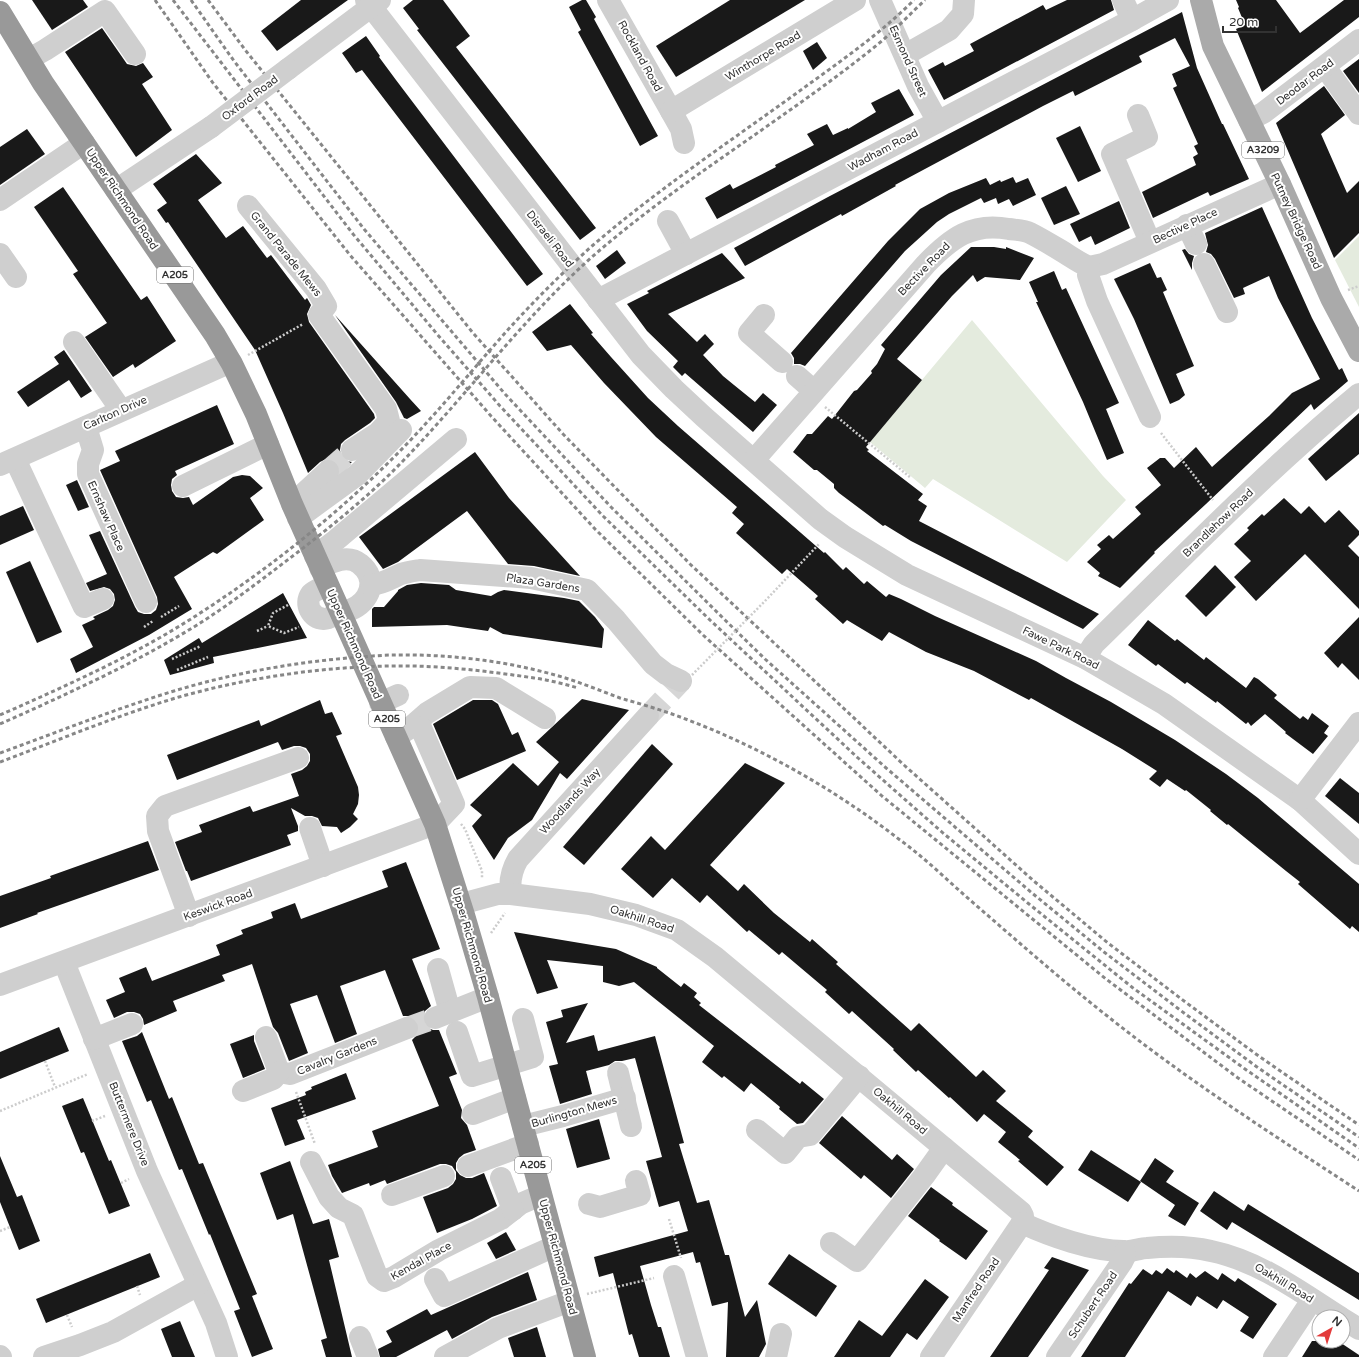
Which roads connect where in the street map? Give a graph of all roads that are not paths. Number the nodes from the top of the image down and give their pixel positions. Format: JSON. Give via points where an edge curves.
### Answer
{"nodes":[{"id":1,"x":608,"y":0,"type":"edge"},
{"id":2,"x":855,"y":0,"type":"edge"},
{"id":3,"x":880,"y":0,"type":"edge"},
{"id":4,"x":964,"y":0,"type":"edge"},
{"id":5,"x":1123,"y":0,"type":"edge"},
{"id":6,"x":1168,"y":0,"type":"edge"},
{"id":7,"x":1201,"y":0,"type":"edge"},
{"id":8,"x":373,"y":2,"type":"edge"},
{"id":9,"x":101,"y":5,"type":"edge"},
{"id":10,"x":0,"y":12,"type":"edge"},
{"id":11,"x":1132,"y":20,"type":"junction"},
{"id":12,"x":1359,"y":40,"type":"edge"},
{"id":13,"x":135,"y":54,"type":"dead end"},
{"id":14,"x":905,"y":55,"type":"junction"},
{"id":15,"x":29,"y":59,"type":"junction"},
{"id":16,"x":1325,"y":67,"type":"junction"},
{"id":17,"x":672,"y":111,"type":"junction"},
{"id":18,"x":1359,"y":114,"type":"edge"},
{"id":19,"x":1138,"y":115,"type":"dead end"},
{"id":20,"x":1250,"y":120,"type":"junction"},
{"id":21,"x":938,"y":122,"type":"junction"},
{"id":22,"x":84,"y":143,"type":"junction"},
{"id":23,"x":684,"y":143,"type":"dead end"},
{"id":24,"x":1280,"y":184,"type":"junction"},
{"id":25,"x":116,"y":190,"type":"junction"},
{"id":26,"x":0,"y":200,"type":"edge"},
{"id":27,"x":248,"y":206,"type":"dead end"},
{"id":28,"x":668,"y":221,"type":"dead end"},
{"id":29,"x":1150,"y":242,"type":"junction"},
{"id":30,"x":0,"y":254,"type":"edge"},
{"id":31,"x":686,"y":254,"type":"junction"},
{"id":32,"x":1204,"y":264,"type":"dead end"},
{"id":33,"x":1089,"y":266,"type":"junction"},
{"id":34,"x":16,"y":277,"type":"dead end"},
{"id":35,"x":598,"y":300,"type":"junction"},
{"id":36,"x":1227,"y":312,"type":"dead end"},
{"id":37,"x":764,"y":315,"type":"dead end"},
{"id":38,"x":74,"y":342,"type":"dead end"},
{"id":39,"x":1359,"y":351,"type":"edge"},
{"id":40,"x":232,"y":363,"type":"junction"},
{"id":41,"x":812,"y":393,"type":"junction"},
{"id":42,"x":1359,"y":394,"type":"edge"},
{"id":43,"x":121,"y":410,"type":"junction"},
{"id":44,"x":1150,"y":416,"type":"road end"},
{"id":45,"x":86,"y":427,"type":"junction"},
{"id":46,"x":401,"y":430,"type":"dead end"},
{"id":47,"x":456,"y":439,"type":"dead end"},
{"id":48,"x":268,"y":444,"type":"junction"},
{"id":49,"x":352,"y":450,"type":"tunnel mouth"},
{"id":50,"x":754,"y":460,"type":"junction"},
{"id":51,"x":7,"y":462,"type":"edge"},
{"id":52,"x":328,"y":471,"type":"tunnel mouth"},
{"id":53,"x":183,"y":486,"type":"dead end"},
{"id":54,"x":295,"y":511,"type":"junction"},
{"id":55,"x":321,"y":570,"type":"junction"},
{"id":56,"x":371,"y":585,"type":"junction"},
{"id":57,"x":103,"y":599,"type":"dead end"},
{"id":58,"x":146,"y":602,"type":"dead end"},
{"id":59,"x":340,"y":612,"type":"junction"},
{"id":60,"x":1085,"y":658,"type":"junction"},
{"id":61,"x":686,"y":678,"type":"road end"},
{"id":62,"x":648,"y":716,"type":"tunnel mouth"},
{"id":63,"x":545,"y":718,"type":"dead end"},
{"id":64,"x":1359,"y":723,"type":"edge"},
{"id":65,"x":403,"y":732,"type":"junction"},
{"id":66,"x":298,"y":758,"type":"dead end"},
{"id":67,"x":1300,"y":800,"type":"junction"},
{"id":68,"x":435,"y":824,"type":"junction"},
{"id":69,"x":310,"y":828,"type":"dead end"},
{"id":70,"x":1359,"y":854,"type":"edge"},
{"id":71,"x":323,"y":866,"type":"junction"},
{"id":72,"x":511,"y":894,"type":"junction"},
{"id":73,"x":461,"y":904,"type":"junction"},
{"id":74,"x":188,"y":916,"type":"junction"},
{"id":75,"x":64,"y":962,"type":"junction"},
{"id":76,"x":438,"y":969,"type":"dead end"},
{"id":77,"x":0,"y":985,"type":"edge"},
{"id":78,"x":488,"y":997,"type":"junction"},
{"id":79,"x":523,"y":1019,"type":"dead end"},
{"id":80,"x":447,"y":1020,"type":"junction"},
{"id":81,"x":132,"y":1024,"type":"dead end"},
{"id":82,"x":407,"y":1028,"type":"tunnel mouth"},
{"id":83,"x":266,"y":1037,"type":"dead end"},
{"id":84,"x":94,"y":1039,"type":"junction"},
{"id":85,"x":506,"y":1065,"type":"junction"},
{"id":86,"x":284,"y":1073,"type":"junction"},
{"id":87,"x":618,"y":1073,"type":"dead end"},
{"id":88,"x":859,"y":1076,"type":"junction"},
{"id":89,"x":243,"y":1090,"type":"dead end"},
{"id":90,"x":515,"y":1098,"type":"junction"},
{"id":91,"x":625,"y":1098,"type":"junction"},
{"id":92,"x":473,"y":1114,"type":"dead end"},
{"id":93,"x":631,"y":1126,"type":"dead end"},
{"id":94,"x":757,"y":1130,"type":"dead end"},
{"id":95,"x":525,"y":1135,"type":"junction"},
{"id":96,"x":944,"y":1148,"type":"junction"},
{"id":97,"x":311,"y":1162,"type":"road end"},
{"id":98,"x":468,"y":1166,"type":"dead end"},
{"id":99,"x":444,"y":1176,"type":"dead end"},
{"id":100,"x":502,"y":1178,"type":"dead end"},
{"id":101,"x":636,"y":1181,"type":"dead end"},
{"id":102,"x":392,"y":1195,"type":"dead end"},
{"id":103,"x":542,"y":1195,"type":"junction"},
{"id":104,"x":589,"y":1204,"type":"dead end"},
{"id":105,"x":513,"y":1210,"type":"junction"},
{"id":106,"x":1022,"y":1222,"type":"junction"},
{"id":107,"x":831,"y":1243,"type":"dead end"},
{"id":108,"x":555,"y":1246,"type":"junction"},
{"id":109,"x":1126,"y":1252,"type":"junction"},
{"id":110,"x":674,"y":1276,"type":"road end"},
{"id":111,"x":435,"y":1279,"type":"dead end"},
{"id":112,"x":198,"y":1285,"type":"junction"},
{"id":113,"x":576,"y":1299,"type":"junction"},
{"id":114,"x":1312,"y":1300,"type":"junction"},
{"id":115,"x":1327,"y":1309,"type":"edge"},
{"id":116,"x":781,"y":1334,"type":"dead end"},
{"id":117,"x":360,"y":1336,"type":"dead end"},
{"id":118,"x":44,"y":1357,"type":"edge"},
{"id":119,"x":227,"y":1357,"type":"edge"},
{"id":120,"x":368,"y":1357,"type":"edge"},
{"id":121,"x":445,"y":1357,"type":"edge"},
{"id":122,"x":585,"y":1357,"type":"edge"},
{"id":123,"x":697,"y":1357,"type":"edge"},
{"id":124,"x":776,"y":1357,"type":"edge"},
{"id":125,"x":931,"y":1357,"type":"edge"},
{"id":126,"x":1057,"y":1357,"type":"edge"},
{"id":127,"x":1274,"y":1357,"type":"edge"}],
"edges":[{"from":1,"to":17,"type":"street","name":"Rockland Road"},
{"from":2,"to":17,"type":"street","name":"Winthorpe Road"},
{"from":3,"to":14,"type":"street","name":"Esmond Street"},
{"from":4,"to":14,"type":"street","via":[[964,14],[949,30]]},
{"from":5,"to":11,"type":"street"},
{"from":6,"to":11,"type":"street","name":"Wadham Road"},
{"from":7,"to":20,"type":"main road","name":"Putney Bridge Road","number":"A3209","via":[[1213,46]]},
{"from":8,"to":25,"type":"street","name":"Oxford Road","bridge":true,"via":[[211,126]]},
{"from":8,"to":35,"type":"street","name":"Disraeli Road"},
{"from":9,"to":13,"type":"street"},
{"from":9,"to":15,"type":"street","via":[[45,50]]},
{"from":10,"to":15,"type":"highway","name":"Upper Richmond Road","number":"A205"},
{"from":11,"to":21,"type":"street","name":"Wadham Road"},
{"from":12,"to":16,"type":"street","name":"Deodar Road"},
{"from":14,"to":21,"type":"street","name":"Esmond Street","via":[[918,86]]},
{"from":15,"to":22,"type":"highway","name":"Upper Richmond Road","number":"A205"},
{"from":16,"to":18,"type":"street"},
{"from":16,"to":20,"type":"street","name":"Deodar Road","via":[[1264,113]]},
{"from":17,"to":23,"type":"street","name":"Rockland Road","via":[[681,129]]},
{"from":19,"to":29,"type":"street","via":[[1147,137],[1112,154]]},
{"from":20,"to":24,"type":"main road","name":"Putney Bridge Road","number":"A3209"},
{"from":21,"to":31,"type":"street","name":"Wadham Road"},
{"from":22,"to":25,"type":"highway","name":"Upper Richmond Road","number":"A205"},
{"from":22,"to":26,"type":"street"},
{"from":24,"to":29,"type":"street","name":"Bective Place","via":[[1192,234]]},
{"from":24,"to":39,"type":"main road","name":"Putney Bridge Road","number":"A3209","via":[[1331,298]]},
{"from":25,"to":40,"type":"highway","name":"Upper Richmond Road","number":"A205"},
{"from":27,"to":49,"type":"street","name":"Grand Parade Mews","via":[[316,289],[326,306],[319,315],[386,409],[389,421],[378,433]]},
{"from":28,"to":31,"type":"street"},
{"from":29,"to":33,"type":"street","name":"Bective Place","via":[[1103,264]]},
{"from":30,"to":34,"type":"street"},
{"from":31,"to":35,"type":"street","name":"Wadham Road"},
{"from":32,"to":36,"type":"street"},
{"from":33,"to":41,"type":"street","name":"Bective Road","via":[[1028,232],[1001,227],[968,230],[939,250]]},
{"from":33,"to":44,"type":"street","via":[[1088,275],[1097,301]]},
{"from":35,"to":50,"type":"street","name":"Disraeli Road","via":[[641,355]]},
{"from":37,"to":41,"type":"street","via":[[749,333],[790,369]]},
{"from":38,"to":43,"type":"street"},
{"from":40,"to":43,"type":"street","name":"Carlton Drive"},
{"from":40,"to":48,"type":"highway","name":"Upper Richmond Road","number":"A205"},
{"from":41,"to":50,"type":"street","name":"Bective Road"},
{"from":42,"to":60,"type":"street","name":"Brandlehow Road","via":[[1276,466],[1094,644]]},
{"from":43,"to":45,"type":"street","name":"Carlton Drive"},
{"from":45,"to":51,"type":"street","name":"Carlton Drive"},
{"from":45,"to":58,"type":"street","name":"Ernshaw Place","via":[[93,450],[88,464],[88,474]]},
{"from":46,"to":54,"type":"street","via":[[357,475]]},
{"from":47,"to":55,"type":"street","via":[[336,540]]},
{"from":48,"to":53,"type":"street"},
{"from":48,"to":54,"type":"highway","name":"Upper Richmond Road","number":"A205"},
{"from":50,"to":60,"type":"street","name":"Fawe Park Road","via":[[820,519],[862,549],[914,579]]},
{"from":51,"to":57,"type":"street","via":[[84,607]]},
{"from":52,"to":54,"type":"street"},
{"from":54,"to":55,"type":"highway","name":"Upper Richmond Road","number":"A205"},
{"from":55,"to":56,"type":"street","via":[[335,561],[346,559],[358,562],[369,575]]},
{"from":55,"to":59,"type":"highway","name":"Upper Richmond Road","number":"A205"},
{"from":55,"to":59,"type":"street","via":[[312,594],[311,609],[323,619]]},
{"from":56,"to":59,"type":"street","via":[[368,596],[362,602],[350,610]]},
{"from":56,"to":61,"type":"street","name":"Plaza Gardens","via":[[388,582],[402,574],[420,570],[531,578],[587,590],[653,664],[666,674]]},
{"from":59,"to":65,"type":"highway","name":"Upper Richmond Road","number":"A205","via":[[389,699]]},
{"from":60,"to":67,"type":"street","name":"Fawe Park Road","via":[[1164,704]]},
{"from":62,"to":72,"type":"street","name":"Woodlands Way","via":[[518,859],[512,869],[509,884]]},
{"from":63,"to":65,"type":"street","via":[[496,688],[470,687],[427,713]]},
{"from":64,"to":67,"type":"street"},
{"from":65,"to":68,"type":"highway","name":"Upper Richmond Road","number":"A205"},
{"from":66,"to":74,"type":"street","via":[[165,806],[157,816],[158,831]]},
{"from":67,"to":70,"type":"street","name":"Fawe Park Road"},
{"from":68,"to":71,"type":"street","name":"Keswick Road"},
{"from":68,"to":73,"type":"highway","name":"Upper Richmond Road","number":"A205"},
{"from":69,"to":71,"type":"street"},
{"from":71,"to":74,"type":"street","name":"Keswick Road"},
{"from":72,"to":73,"type":"street","name":"Oakhill Road","via":[[498,894]]},
{"from":72,"to":88,"type":"street","name":"Oakhill Road","via":[[605,907],[677,930],[716,957]]},
{"from":73,"to":78,"type":"highway","name":"Upper Richmond Road","number":"A205"},
{"from":74,"to":75,"type":"street","name":"Keswick Road"},
{"from":75,"to":77,"type":"street","name":"Keswick Road"},
{"from":75,"to":84,"type":"street","name":"Buttermere Drive"},
{"from":76,"to":80,"type":"street"},
{"from":78,"to":80,"type":"street"},
{"from":78,"to":85,"type":"highway","name":"Upper Richmond Road","number":"A205"},
{"from":79,"to":85,"type":"street","via":[[533,1057]]},
{"from":80,"to":85,"type":"street","via":[[472,1076]]},
{"from":81,"to":84,"type":"street"},
{"from":82,"to":86,"type":"street","name":"Cavalry Gardens"},
{"from":83,"to":86,"type":"street"},
{"from":84,"to":112,"type":"street","name":"Buttermere Drive","via":[[147,1171]]},
{"from":85,"to":90,"type":"highway","name":"Upper Richmond Road","number":"A205"},
{"from":86,"to":89,"type":"street","name":"Cavalry Gardens"},
{"from":87,"to":91,"type":"street","name":"Burlington Mews"},
{"from":88,"to":94,"type":"street","via":[[810,1135],[798,1137],[785,1153]]},
{"from":88,"to":96,"type":"street","name":"Oakhill Road"},
{"from":90,"to":92,"type":"street"},
{"from":90,"to":95,"type":"highway","name":"Upper Richmond Road","number":"A205"},
{"from":91,"to":93,"type":"street","name":"Burlington Mews"},
{"from":91,"to":95,"type":"street","name":"Burlington Mews","via":[[563,1116]]},
{"from":95,"to":98,"type":"street","name":"Burlington Mews"},
{"from":95,"to":103,"type":"highway","name":"Upper Richmond Road","number":"A205"},
{"from":96,"to":106,"type":"street","name":"Oakhill Road","via":[[1021,1212]]},
{"from":96,"to":107,"type":"street","via":[[857,1261]]},
{"from":97,"to":105,"type":"street","name":"Kendal Place","via":[[329,1196],[339,1208],[353,1215],[377,1276],[384,1281],[501,1219]]},
{"from":99,"to":102,"type":"street"},
{"from":100,"to":105,"type":"street"},
{"from":101,"to":104,"type":"street","via":[[640,1195],[600,1207]]},
{"from":103,"to":105,"type":"street","name":"Kendal Place","via":[[520,1204]]},
{"from":103,"to":108,"type":"highway","name":"Upper Richmond Road","number":"A205"},
{"from":106,"to":109,"type":"street","name":"Oakhill Road","via":[[1071,1241]]},
{"from":106,"to":125,"type":"street","name":"Manfred Road"},
{"from":108,"to":111,"type":"street","via":[[444,1296]]},
{"from":108,"to":113,"type":"highway","name":"Upper Richmond Road","number":"A205"},
{"from":109,"to":114,"type":"street","name":"Oakhill Road","via":[[1145,1248],[1176,1247],[1210,1251],[1244,1261],[1271,1274]]},
{"from":109,"to":126,"type":"street","name":"Schubert Road","via":[[1122,1262]]},
{"from":110,"to":123,"type":"street"},
{"from":112,"to":118,"type":"street","via":[[113,1332]]},
{"from":112,"to":119,"type":"street","name":"Buttermere Drive","via":[[216,1323]]},
{"from":113,"to":121,"type":"street","via":[[498,1328]]},
{"from":113,"to":122,"type":"highway","name":"Upper Richmond Road","number":"A205"},
{"from":114,"to":115,"type":"street","name":"Oakhill Road"},
{"from":114,"to":127,"type":"street"},
{"from":116,"to":124,"type":"street"},
{"from":117,"to":120,"type":"street"}]}
